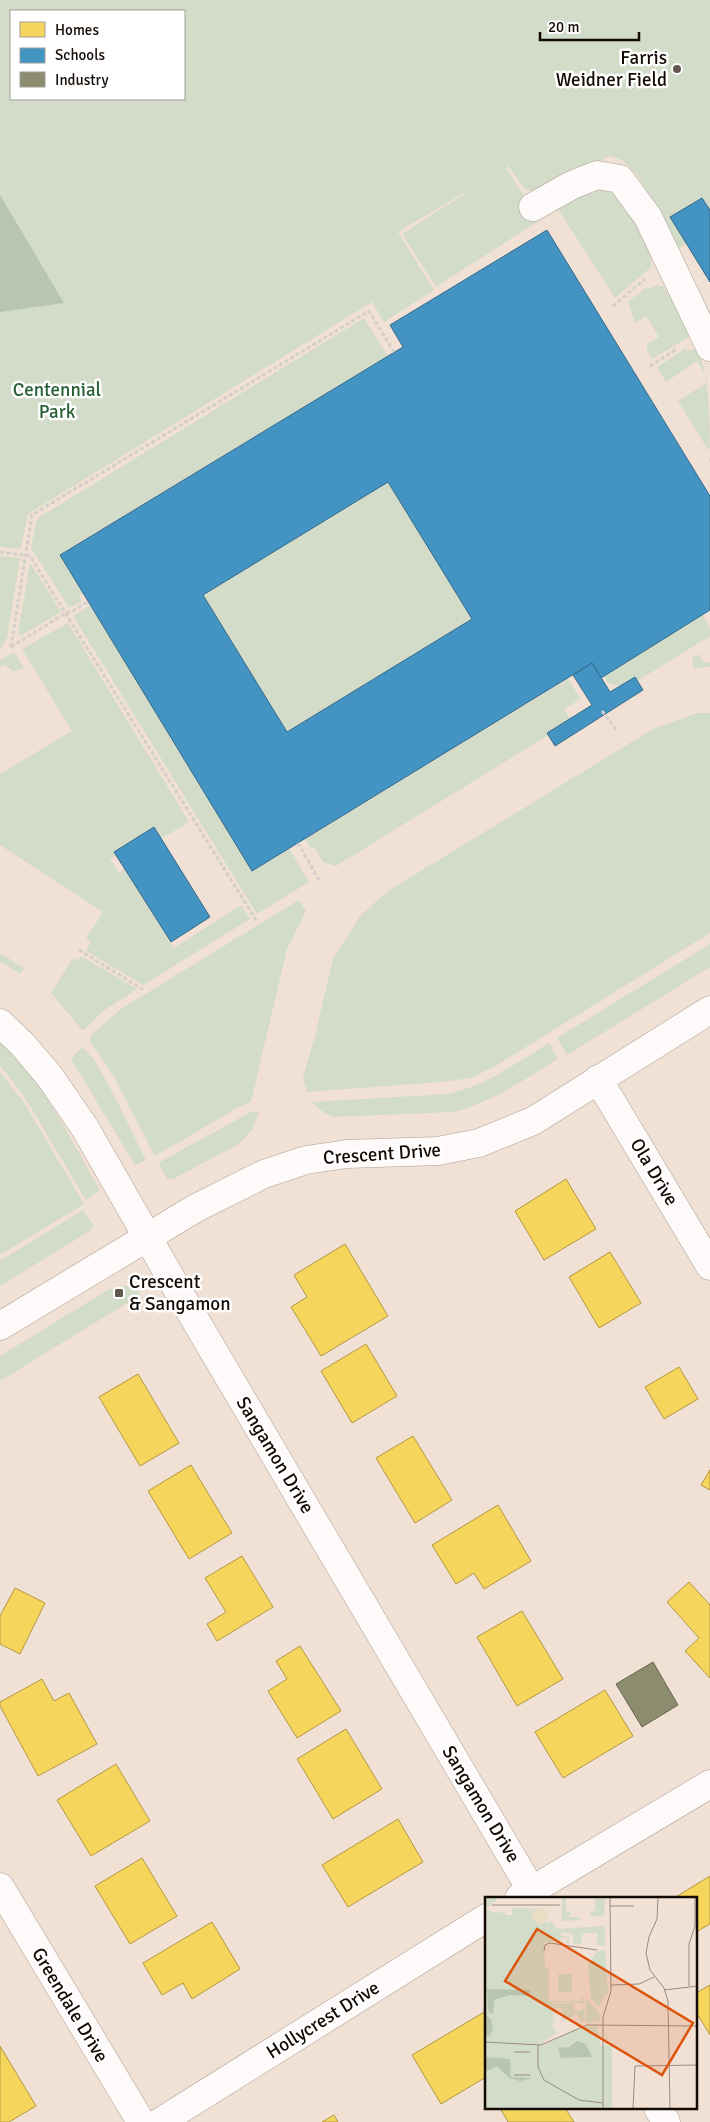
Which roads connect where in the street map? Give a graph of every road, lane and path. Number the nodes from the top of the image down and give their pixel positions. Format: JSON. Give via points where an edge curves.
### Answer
{"nodes":[{"id":1,"x":533,"y":207,"type":"dead end"},
{"id":2,"x":668,"y":261,"type":"junction"},
{"id":3,"x":613,"y":306,"type":"dead end"},
{"id":4,"x":710,"y":347,"type":"edge"},
{"id":5,"x":394,"y":352,"type":"dead end"},
{"id":6,"x":0,"y":552,"type":"edge"},
{"id":7,"x":25,"y":555,"type":"junction"},
{"id":8,"x":89,"y":601,"type":"dead end"},
{"id":9,"x":66,"y":613,"type":"junction"},
{"id":10,"x":602,"y":711,"type":"dead end"},
{"id":11,"x":616,"y":730,"type":"dead end"},
{"id":12,"x":298,"y":843,"type":"dead end"},
{"id":13,"x":319,"y":880,"type":"dead end"},
{"id":14,"x":256,"y":920,"type":"dead end"},
{"id":15,"x":79,"y":950,"type":"dead end"},
{"id":16,"x":144,"y":990,"type":"dead end"},
{"id":17,"x":710,"y":1010,"type":"edge"},
{"id":18,"x":0,"y":1023,"type":"edge"},
{"id":19,"x":598,"y":1079,"type":"junction"},
{"id":20,"x":146,"y":1237,"type":"junction"},
{"id":21,"x":710,"y":1266,"type":"edge"},
{"id":22,"x":0,"y":1326,"type":"edge"},
{"id":23,"x":710,"y":1784,"type":"edge"},
{"id":24,"x":0,"y":1887,"type":"edge"},
{"id":25,"x":529,"y":1896,"type":"edge"},
{"id":26,"x":485,"y":1919,"type":"edge"},
{"id":27,"x":659,"y":2110,"type":"edge"},
{"id":28,"x":141,"y":2122,"type":"edge"},
{"id":29,"x":160,"y":2122,"type":"edge"},
{"id":30,"x":666,"y":2122,"type":"edge"}],
"edges":[{"from":1,"to":2,"type":"street","via":[[597,175],[620,179],[648,216]]},
{"from":2,"to":3,"type":"path"},
{"from":2,"to":4,"type":"street"},
{"from":5,"to":7,"type":"path","via":[[369,311],[32,515]]},
{"from":6,"to":7,"type":"path"},
{"from":7,"to":9,"type":"path","via":[[30,556]]},
{"from":7,"to":9,"type":"path","via":[[11,647]]},
{"from":8,"to":9,"type":"path"},
{"from":9,"to":14,"type":"path"},
{"from":10,"to":11,"type":"path"},
{"from":12,"to":13,"type":"path"},
{"from":15,"to":16,"type":"path"},
{"from":17,"to":19,"type":"street","name":"Crescent Drive"},
{"from":18,"to":20,"type":"street","name":"Sangamon Drive","via":[[50,1077],[85,1128]]},
{"from":19,"to":20,"type":"street","name":"Crescent Drive","via":[[533,1121],[479,1143],[438,1151],[347,1154],[306,1160],[222,1193]]},
{"from":19,"to":21,"type":"street","name":"Ola Drive"},
{"from":20,"to":22,"type":"street","name":"Crescent Drive"},
{"from":20,"to":25,"type":"street","name":"Sangamon Drive"},
{"from":23,"to":25,"type":"street"},
{"from":24,"to":28,"type":"street","name":"Greendale Drive"},
{"from":26,"to":29,"type":"street","name":"Hollycrest Drive"},
{"from":27,"to":30,"type":"street"}]}
